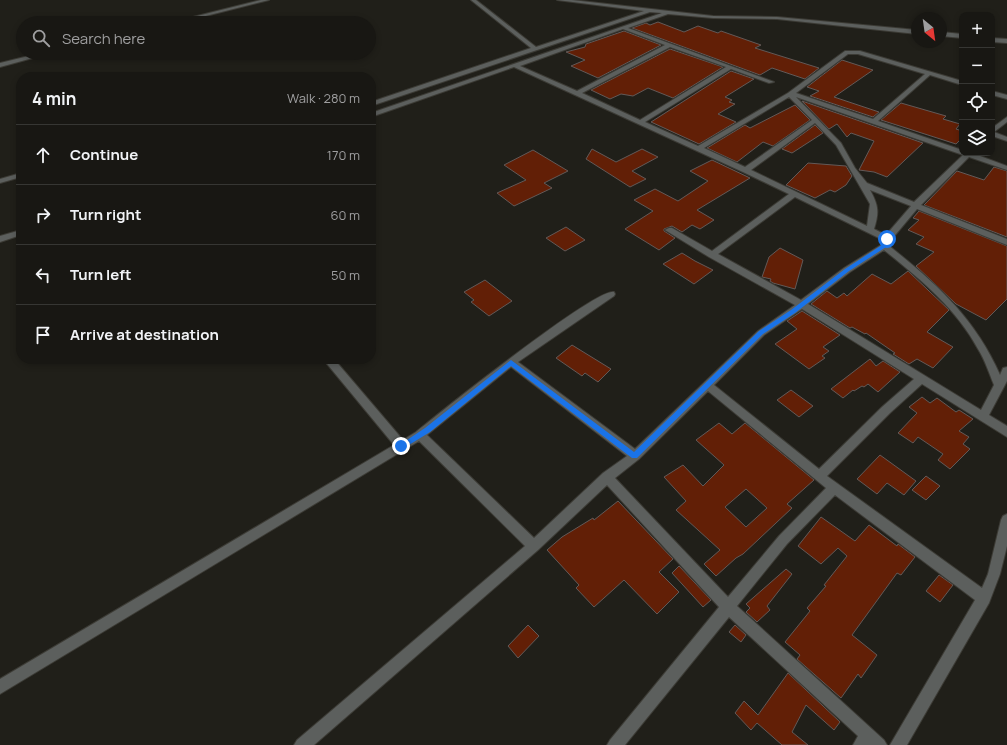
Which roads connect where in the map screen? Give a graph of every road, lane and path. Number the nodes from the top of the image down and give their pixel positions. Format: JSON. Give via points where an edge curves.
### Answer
{"nodes":[{"id":1,"x":267,"y":0,"type":"edge"},
{"id":2,"x":473,"y":0,"type":"edge"},
{"id":3,"x":559,"y":0,"type":"edge"},
{"id":4,"x":652,"y":10,"type":"junction"},
{"id":5,"x":669,"y":12,"type":"junction"},
{"id":6,"x":201,"y":16,"type":"edge"},
{"id":7,"x":624,"y":28,"type":"junction"},
{"id":8,"x":911,"y":31,"type":"edge"},
{"id":9,"x":947,"y":35,"type":"edge"},
{"id":10,"x":959,"y":36,"type":"edge"},
{"id":11,"x":995,"y":40,"type":"edge"},
{"id":12,"x":1007,"y":41,"type":"edge"},
{"id":13,"x":669,"y":45,"type":"junction"},
{"id":14,"x":536,"y":49,"type":"junction"},
{"id":15,"x":17,"y":60,"type":"edge"},
{"id":16,"x":0,"y":64,"type":"edge"},
{"id":17,"x":516,"y":66,"type":"junction"},
{"id":18,"x":732,"y":67,"type":"junction"},
{"id":19,"x":929,"y":73,"type":"junction"},
{"id":20,"x":771,"y":82,"type":"dead end"},
{"id":21,"x":959,"y":83,"type":"edge"},
{"id":22,"x":791,"y":93,"type":"junction"},
{"id":23,"x":995,"y":93,"type":"edge"},
{"id":24,"x":578,"y":94,"type":"junction"},
{"id":25,"x":1007,"y":97,"type":"edge"},
{"id":26,"x":376,"y":102,"type":"edge"},
{"id":27,"x":376,"y":113,"type":"edge"},
{"id":28,"x":1007,"y":118,"type":"edge"},
{"id":29,"x":816,"y":120,"type":"junction"},
{"id":30,"x":641,"y":122,"type":"junction"},
{"id":31,"x":873,"y":122,"type":"junction"},
{"id":32,"x":995,"y":128,"type":"edge"},
{"id":33,"x":995,"y":135,"type":"edge"},
{"id":34,"x":1007,"y":139,"type":"edge"},
{"id":35,"x":698,"y":149,"type":"junction"},
{"id":36,"x":959,"y":151,"type":"edge"},
{"id":37,"x":963,"y":156,"type":"edge"},
{"id":38,"x":974,"y":156,"type":"edge"},
{"id":39,"x":1007,"y":168,"type":"edge"},
{"id":40,"x":746,"y":170,"type":"junction"},
{"id":41,"x":16,"y":176,"type":"edge"},
{"id":42,"x":0,"y":181,"type":"edge"},
{"id":43,"x":864,"y":185,"type":"junction"},
{"id":44,"x":794,"y":194,"type":"junction"},
{"id":45,"x":916,"y":205,"type":"junction"},
{"id":46,"x":870,"y":229,"type":"junction"},
{"id":47,"x":669,"y":230,"type":"dead end"},
{"id":48,"x":16,"y":234,"type":"edge"},
{"id":49,"x":0,"y":239,"type":"edge"},
{"id":50,"x":885,"y":242,"type":"junction"},
{"id":51,"x":1007,"y":242,"type":"edge"},
{"id":52,"x":712,"y":255,"type":"junction"},
{"id":53,"x":611,"y":294,"type":"dead end"},
{"id":54,"x":802,"y":305,"type":"junction"},
{"id":55,"x":511,"y":362,"type":"junction"},
{"id":56,"x":332,"y":364,"type":"edge"},
{"id":57,"x":1007,"y":371,"type":"edge"},
{"id":58,"x":922,"y":378,"type":"junction"},
{"id":59,"x":999,"y":384,"type":"junction"},
{"id":60,"x":708,"y":386,"type":"junction"},
{"id":61,"x":983,"y":416,"type":"junction"},
{"id":62,"x":1007,"y":432,"type":"edge"},
{"id":63,"x":420,"y":435,"type":"junction"},
{"id":64,"x":401,"y":446,"type":"junction"},
{"id":65,"x":635,"y":456,"type":"junction"},
{"id":66,"x":819,"y":476,"type":"junction"},
{"id":67,"x":607,"y":477,"type":"junction"},
{"id":68,"x":834,"y":488,"type":"junction"},
{"id":69,"x":1007,"y":520,"type":"edge"},
{"id":70,"x":534,"y":546,"type":"junction"},
{"id":71,"x":984,"y":598,"type":"junction"},
{"id":72,"x":728,"y":607,"type":"junction"},
{"id":73,"x":0,"y":687,"type":"edge"},
{"id":74,"x":864,"y":739,"type":"edge"},
{"id":75,"x":302,"y":745,"type":"edge"},
{"id":76,"x":615,"y":745,"type":"edge"},
{"id":77,"x":879,"y":745,"type":"edge"},
{"id":78,"x":898,"y":745,"type":"edge"}],
"edges":[{"from":1,"to":6,"type":"street"},
{"from":2,"to":14,"type":"street"},
{"from":3,"to":4,"type":"street"},
{"from":4,"to":5,"type":"street"},
{"from":4,"to":14,"type":"street"},
{"from":5,"to":7,"type":"street"},
{"from":5,"to":8,"type":"street","via":[[713,17],[777,18]]},
{"from":7,"to":13,"type":"street"},
{"from":7,"to":17,"type":"street"},
{"from":9,"to":10,"type":"street"},
{"from":11,"to":12,"type":"street"},
{"from":13,"to":18,"type":"street"},
{"from":13,"to":24,"type":"street"},
{"from":14,"to":26,"type":"street"},
{"from":15,"to":16,"type":"street"},
{"from":17,"to":24,"type":"street"},
{"from":17,"to":27,"type":"street"},
{"from":18,"to":20,"type":"street"},
{"from":18,"to":30,"type":"street"},
{"from":19,"to":21,"type":"street"},
{"from":19,"to":22,"type":"street","via":[[851,51]]},
{"from":19,"to":31,"type":"street"},
{"from":22,"to":29,"type":"street"},
{"from":22,"to":31,"type":"street"},
{"from":22,"to":35,"type":"street"},
{"from":23,"to":25,"type":"street"},
{"from":24,"to":30,"type":"street"},
{"from":28,"to":32,"type":"street"},
{"from":29,"to":40,"type":"street"},
{"from":29,"to":43,"type":"street","via":[[839,144]]},
{"from":30,"to":35,"type":"street"},
{"from":31,"to":36,"type":"street"},
{"from":33,"to":34,"type":"street"},
{"from":35,"to":40,"type":"street"},
{"from":37,"to":45,"type":"street"},
{"from":38,"to":39,"type":"street"},
{"from":40,"to":44,"type":"street"},
{"from":41,"to":42,"type":"street"},
{"from":43,"to":45,"type":"street"},
{"from":43,"to":46,"type":"street","via":[[874,204],[874,218]]},
{"from":44,"to":46,"type":"street"},
{"from":44,"to":52,"type":"street"},
{"from":45,"to":50,"type":"street"},
{"from":45,"to":51,"type":"street"},
{"from":46,"to":50,"type":"street"},
{"from":47,"to":52,"type":"street"},
{"from":48,"to":49,"type":"street"},
{"from":50,"to":54,"type":"street"},
{"from":50,"to":59,"type":"street","via":[[937,289],[961,315],[982,346]]},
{"from":52,"to":54,"type":"street"},
{"from":53,"to":55,"type":"street"},
{"from":54,"to":58,"type":"street"},
{"from":54,"to":60,"type":"street","via":[[761,333],[717,374]]},
{"from":55,"to":63,"type":"street"},
{"from":55,"to":65,"type":"street"},
{"from":56,"to":64,"type":"street"},
{"from":57,"to":59,"type":"street"},
{"from":58,"to":61,"type":"street"},
{"from":58,"to":66,"type":"street"},
{"from":59,"to":61,"type":"street"},
{"from":60,"to":65,"type":"street"},
{"from":60,"to":66,"type":"street"},
{"from":61,"to":62,"type":"street"},
{"from":63,"to":64,"type":"street"},
{"from":63,"to":70,"type":"street"},
{"from":64,"to":73,"type":"street"},
{"from":65,"to":67,"type":"street"},
{"from":66,"to":68,"type":"street"},
{"from":67,"to":70,"type":"street"},
{"from":67,"to":72,"type":"street"},
{"from":68,"to":71,"type":"street"},
{"from":68,"to":72,"type":"street","via":[[783,540]]},
{"from":69,"to":71,"type":"street","via":[[994,574]]},
{"from":70,"to":75,"type":"street"},
{"from":71,"to":78,"type":"street"},
{"from":72,"to":74,"type":"street"},
{"from":72,"to":76,"type":"street"},
{"from":74,"to":77,"type":"street"}]}
